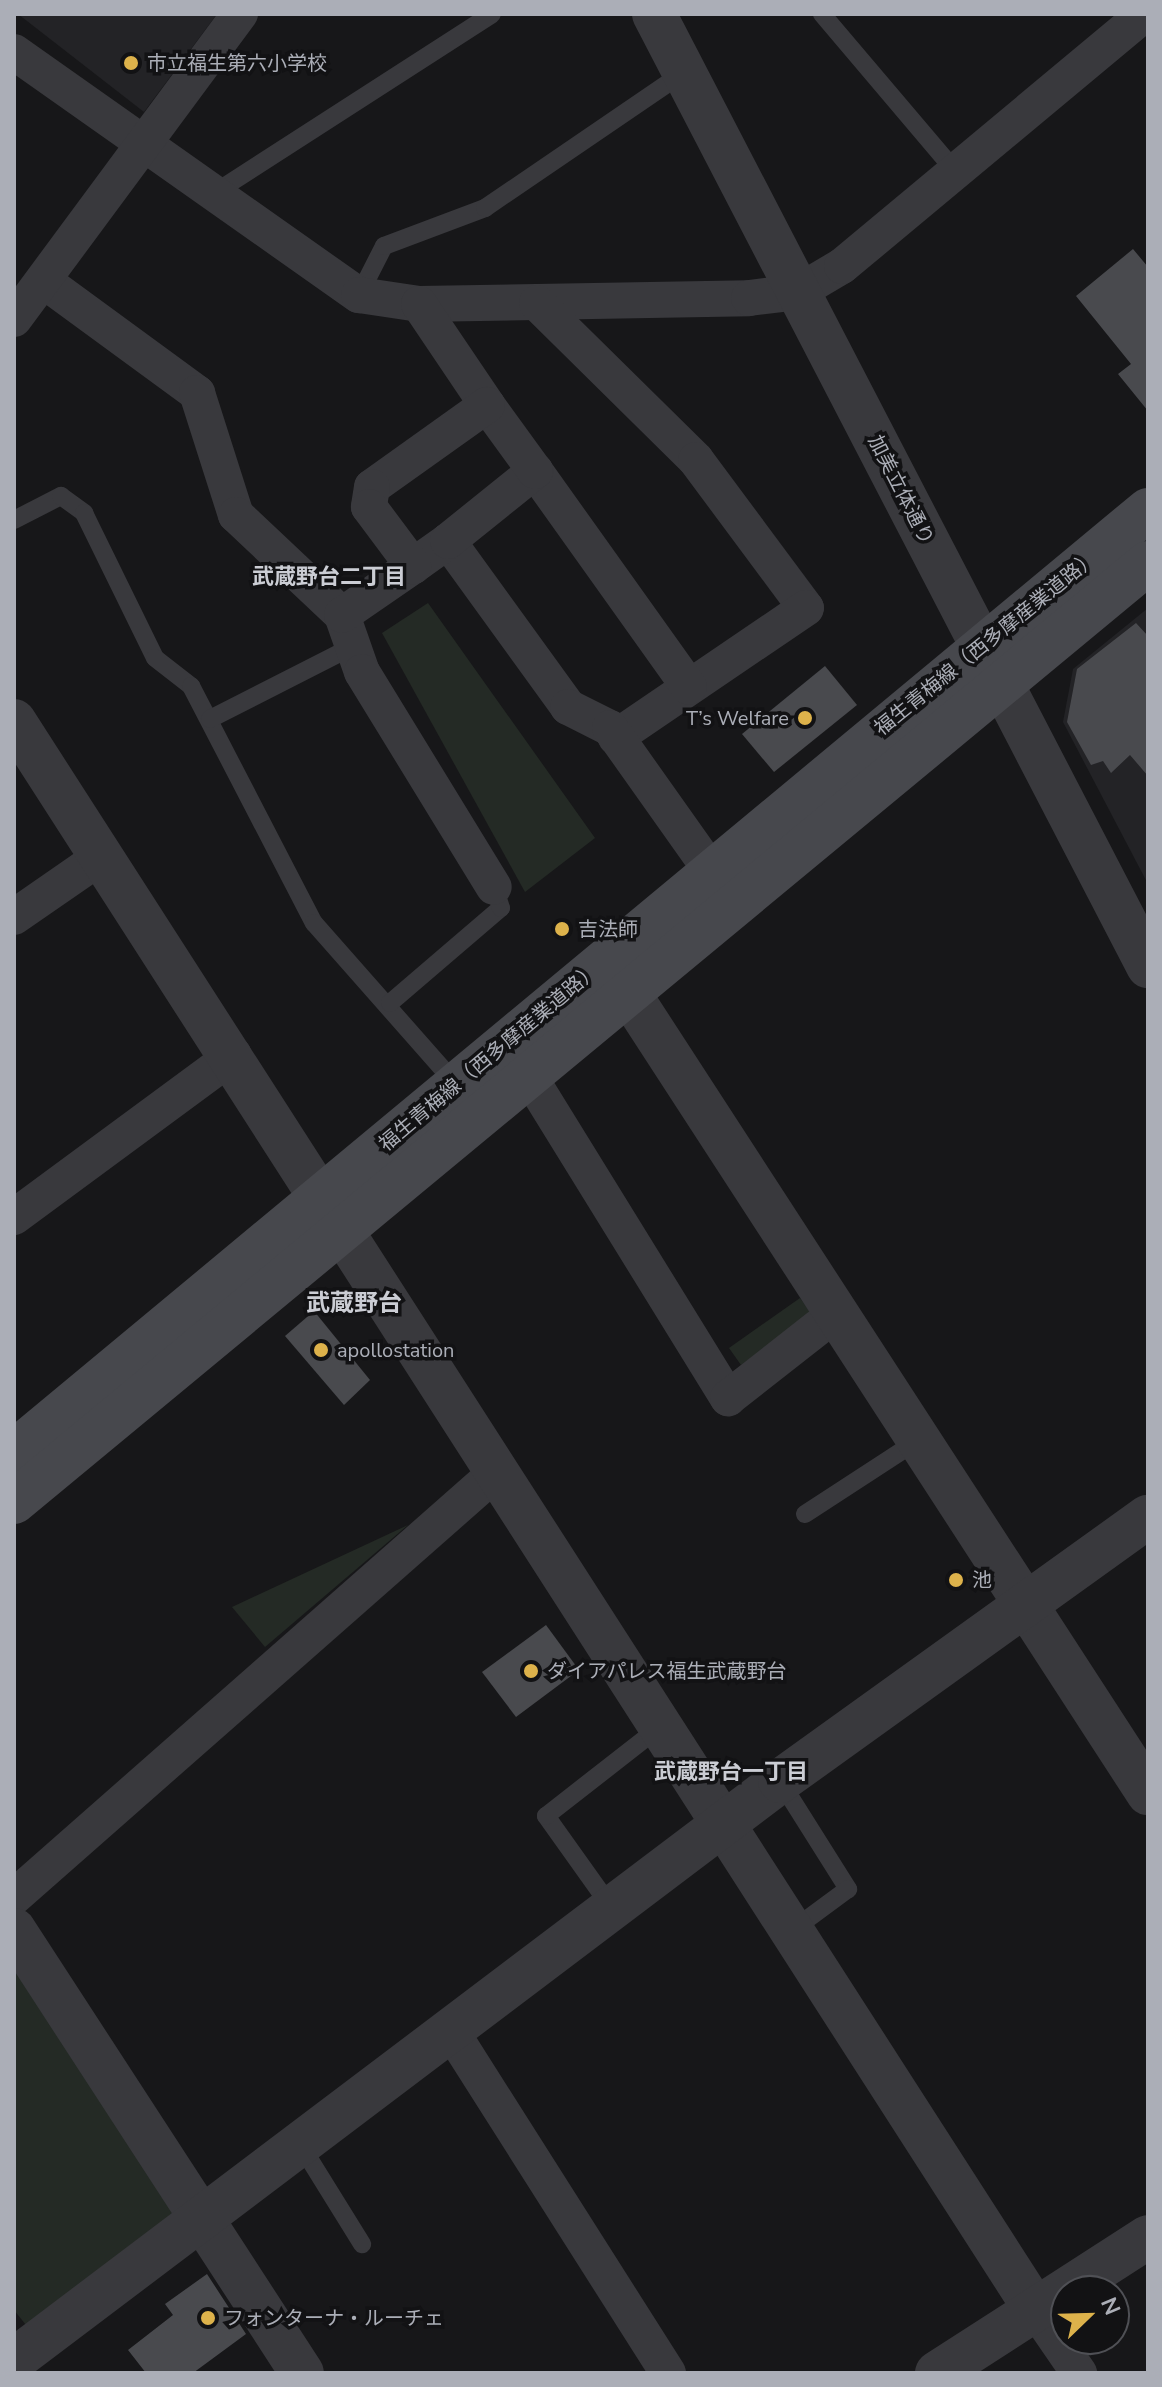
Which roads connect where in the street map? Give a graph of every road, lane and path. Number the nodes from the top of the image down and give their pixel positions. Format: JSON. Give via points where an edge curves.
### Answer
{"nodes":[{"id":1,"x":240,"y":14,"type":"edge"},
{"id":2,"x":492,"y":14,"type":"edge"},
{"id":3,"x":654,"y":14,"type":"edge"},
{"id":4,"x":822,"y":14,"type":"edge"},
{"id":5,"x":1144,"y":14,"type":"edge"},
{"id":6,"x":14,"y":52,"type":"edge"},
{"id":7,"x":684,"y":72,"type":"junction"},
{"id":8,"x":143,"y":146,"type":"junction"},
{"id":9,"x":955,"y":171,"type":"junction"},
{"id":10,"x":216,"y":192,"type":"junction"},
{"id":11,"x":44,"y":281,"type":"junction"},
{"id":12,"x":798,"y":292,"type":"junction"},
{"id":13,"x":359,"y":295,"type":"junction"},
{"id":14,"x":537,"y":303,"type":"junction"},
{"id":15,"x":419,"y":304,"type":"junction"},
{"id":16,"x":14,"y":319,"type":"edge"},
{"id":17,"x":487,"y":405,"type":"junction"},
{"id":18,"x":535,"y":471,"type":"junction"},
{"id":19,"x":1148,"y":510,"type":"edge"},
{"id":20,"x":14,"y":520,"type":"edge"},
{"id":21,"x":448,"y":541,"type":"junction"},
{"id":22,"x":1148,"y":563,"type":"edge"},
{"id":23,"x":413,"y":566,"type":"junction"},
{"id":24,"x":347,"y":631,"type":"junction"},
{"id":25,"x":981,"y":645,"type":"junction"},
{"id":26,"x":1002,"y":685,"type":"junction"},
{"id":27,"x":689,"y":687,"type":"junction"},
{"id":28,"x":210,"y":719,"type":"junction"},
{"id":29,"x":14,"y":721,"type":"edge"},
{"id":30,"x":616,"y":737,"type":"junction"},
{"id":31,"x":102,"y":856,"type":"junction"},
{"id":32,"x":710,"y":869,"type":"junction"},
{"id":33,"x":494,"y":887,"type":"joint"},
{"id":34,"x":14,"y":917,"type":"edge"},
{"id":35,"x":1148,"y":966,"type":"edge"},
{"id":36,"x":618,"y":975,"type":"junction"},
{"id":37,"x":390,"y":1003,"type":"junction"},
{"id":38,"x":234,"y":1055,"type":"junction"},
{"id":39,"x":529,"y":1076,"type":"junction"},
{"id":40,"x":457,"y":1085,"type":"junction"},
{"id":41,"x":334,"y":1214,"type":"junction"},
{"id":42,"x":14,"y":1217,"type":"edge"},
{"id":43,"x":839,"y":1311,"type":"junction"},
{"id":44,"x":920,"y":1439,"type":"junction"},
{"id":45,"x":14,"y":1452,"type":"edge"},
{"id":46,"x":499,"y":1470,"type":"junction"},
{"id":47,"x":14,"y":1502,"type":"edge"},
{"id":48,"x":805,"y":1514,"type":"dead end"},
{"id":49,"x":1148,"y":1517,"type":"edge"},
{"id":50,"x":1027,"y":1604,"type":"junction"},
{"id":51,"x":662,"y":1725,"type":"junction"},
{"id":52,"x":780,"y":1781,"type":"junction"},
{"id":53,"x":1148,"y":1793,"type":"edge"},
{"id":54,"x":726,"y":1822,"type":"junction"},
{"id":55,"x":14,"y":1897,"type":"edge"},
{"id":56,"x":611,"y":1907,"type":"junction"},
{"id":57,"x":794,"y":1929,"type":"junction"},
{"id":58,"x":14,"y":1930,"type":"edge"},
{"id":59,"x":451,"y":2031,"type":"junction"},
{"id":60,"x":300,"y":2144,"type":"junction"},
{"id":61,"x":199,"y":2216,"type":"junction"},
{"id":62,"x":1148,"y":2237,"type":"edge"},
{"id":63,"x":362,"y":2244,"type":"dead end"},
{"id":64,"x":1035,"y":2309,"type":"junction"},
{"id":65,"x":20,"y":2344,"type":"edge"},
{"id":66,"x":302,"y":2373,"type":"edge"},
{"id":67,"x":668,"y":2373,"type":"edge"},
{"id":68,"x":937,"y":2373,"type":"edge"},
{"id":69,"x":1079,"y":2373,"type":"edge"}],
"edges":[{"from":1,"to":8,"type":"street"},
{"from":2,"to":10,"type":"lane"},
{"from":3,"to":7,"type":"street","name":"加美立体通り"},
{"from":4,"to":9,"type":"lane"},
{"from":5,"to":9,"type":"street"},
{"from":6,"to":8,"type":"street"},
{"from":7,"to":12,"type":"street","name":"加美立体通り"},
{"from":7,"to":13,"type":"lane","via":[[485,208],[384,246]]},
{"from":8,"to":10,"type":"street"},
{"from":8,"to":11,"type":"street"},
{"from":9,"to":12,"type":"street","via":[[842,266]]},
{"from":10,"to":13,"type":"street","via":[[316,272]]},
{"from":11,"to":16,"type":"street"},
{"from":11,"to":24,"type":"street","via":[[197,393],[236,515]]},
{"from":12,"to":14,"type":"street"},
{"from":12,"to":25,"type":"street","name":"加美立体通り"},
{"from":13,"to":15,"type":"street"},
{"from":14,"to":15,"type":"street"},
{"from":14,"to":27,"type":"street","via":[[696,460],[806,608]]},
{"from":15,"to":17,"type":"street"},
{"from":17,"to":18,"type":"street"},
{"from":17,"to":23,"type":"street","via":[[372,487],[369,507]]},
{"from":18,"to":21,"type":"street"},
{"from":18,"to":27,"type":"street"},
{"from":19,"to":25,"type":"main road","name":"福生青梅線（西多摩産業道路）"},
{"from":20,"to":28,"type":"lane","via":[[61,496],[84,513],[155,658],[191,686]]},
{"from":21,"to":23,"type":"street"},
{"from":21,"to":30,"type":"street","via":[[568,707]]},
{"from":22,"to":26,"type":"main road","name":"福生青梅線（西多摩産業道路）"},
{"from":23,"to":24,"type":"street"},
{"from":24,"to":28,"type":"lane"},
{"from":24,"to":33,"type":"street"},
{"from":25,"to":26,"type":"street","name":"加美立体通り"},
{"from":25,"to":32,"type":"main road","name":"福生青梅線（西多摩産業道路）"},
{"from":26,"to":35,"type":"street","name":"加美立体通り"},
{"from":26,"to":36,"type":"main road","name":"福生青梅線（西多摩産業道路）"},
{"from":27,"to":30,"type":"street"},
{"from":28,"to":37,"type":"lane","via":[[314,923]]},
{"from":29,"to":31,"type":"street"},
{"from":30,"to":32,"type":"street"},
{"from":31,"to":34,"type":"street"},
{"from":31,"to":38,"type":"street"},
{"from":32,"to":36,"type":"main road","name":"福生青梅線（西多摩産業道路）"},
{"from":33,"to":37,"type":"lane","via":[[501,908]]},
{"from":36,"to":39,"type":"main road","name":"福生青梅線（西多摩産業道路）"},
{"from":36,"to":40,"type":"main road","name":"福生青梅線（西多摩産業道路）"},
{"from":36,"to":43,"type":"street"},
{"from":37,"to":40,"type":"lane"},
{"from":38,"to":41,"type":"street"},
{"from":38,"to":42,"type":"street"},
{"from":39,"to":41,"type":"main road","name":"福生青梅線（西多摩産業道路）"},
{"from":39,"to":43,"type":"street","via":[[728,1398]]},
{"from":40,"to":41,"type":"main road","name":"福生青梅線（西多摩産業道路）"},
{"from":41,"to":45,"type":"main road","name":"福生青梅線（西多摩産業道路）"},
{"from":41,"to":46,"type":"street"},
{"from":41,"to":47,"type":"main road","name":"福生青梅線（西多摩産業道路）"},
{"from":43,"to":44,"type":"street"},
{"from":44,"to":48,"type":"lane"},
{"from":44,"to":50,"type":"street"},
{"from":46,"to":51,"type":"street"},
{"from":46,"to":55,"type":"street"},
{"from":49,"to":50,"type":"street"},
{"from":50,"to":52,"type":"street"},
{"from":50,"to":53,"type":"street"},
{"from":51,"to":54,"type":"street"},
{"from":51,"to":56,"type":"lane","via":[[546,1816]]},
{"from":52,"to":54,"type":"street"},
{"from":52,"to":57,"type":"lane","via":[[848,1889]]},
{"from":54,"to":56,"type":"street"},
{"from":54,"to":57,"type":"street"},
{"from":56,"to":59,"type":"street"},
{"from":57,"to":64,"type":"street"},
{"from":58,"to":61,"type":"street"},
{"from":59,"to":60,"type":"street"},
{"from":59,"to":67,"type":"street"},
{"from":60,"to":61,"type":"street"},
{"from":60,"to":63,"type":"lane"},
{"from":61,"to":65,"type":"street"},
{"from":61,"to":66,"type":"street"},
{"from":62,"to":64,"type":"street"},
{"from":64,"to":68,"type":"street"},
{"from":64,"to":69,"type":"street"}]}
